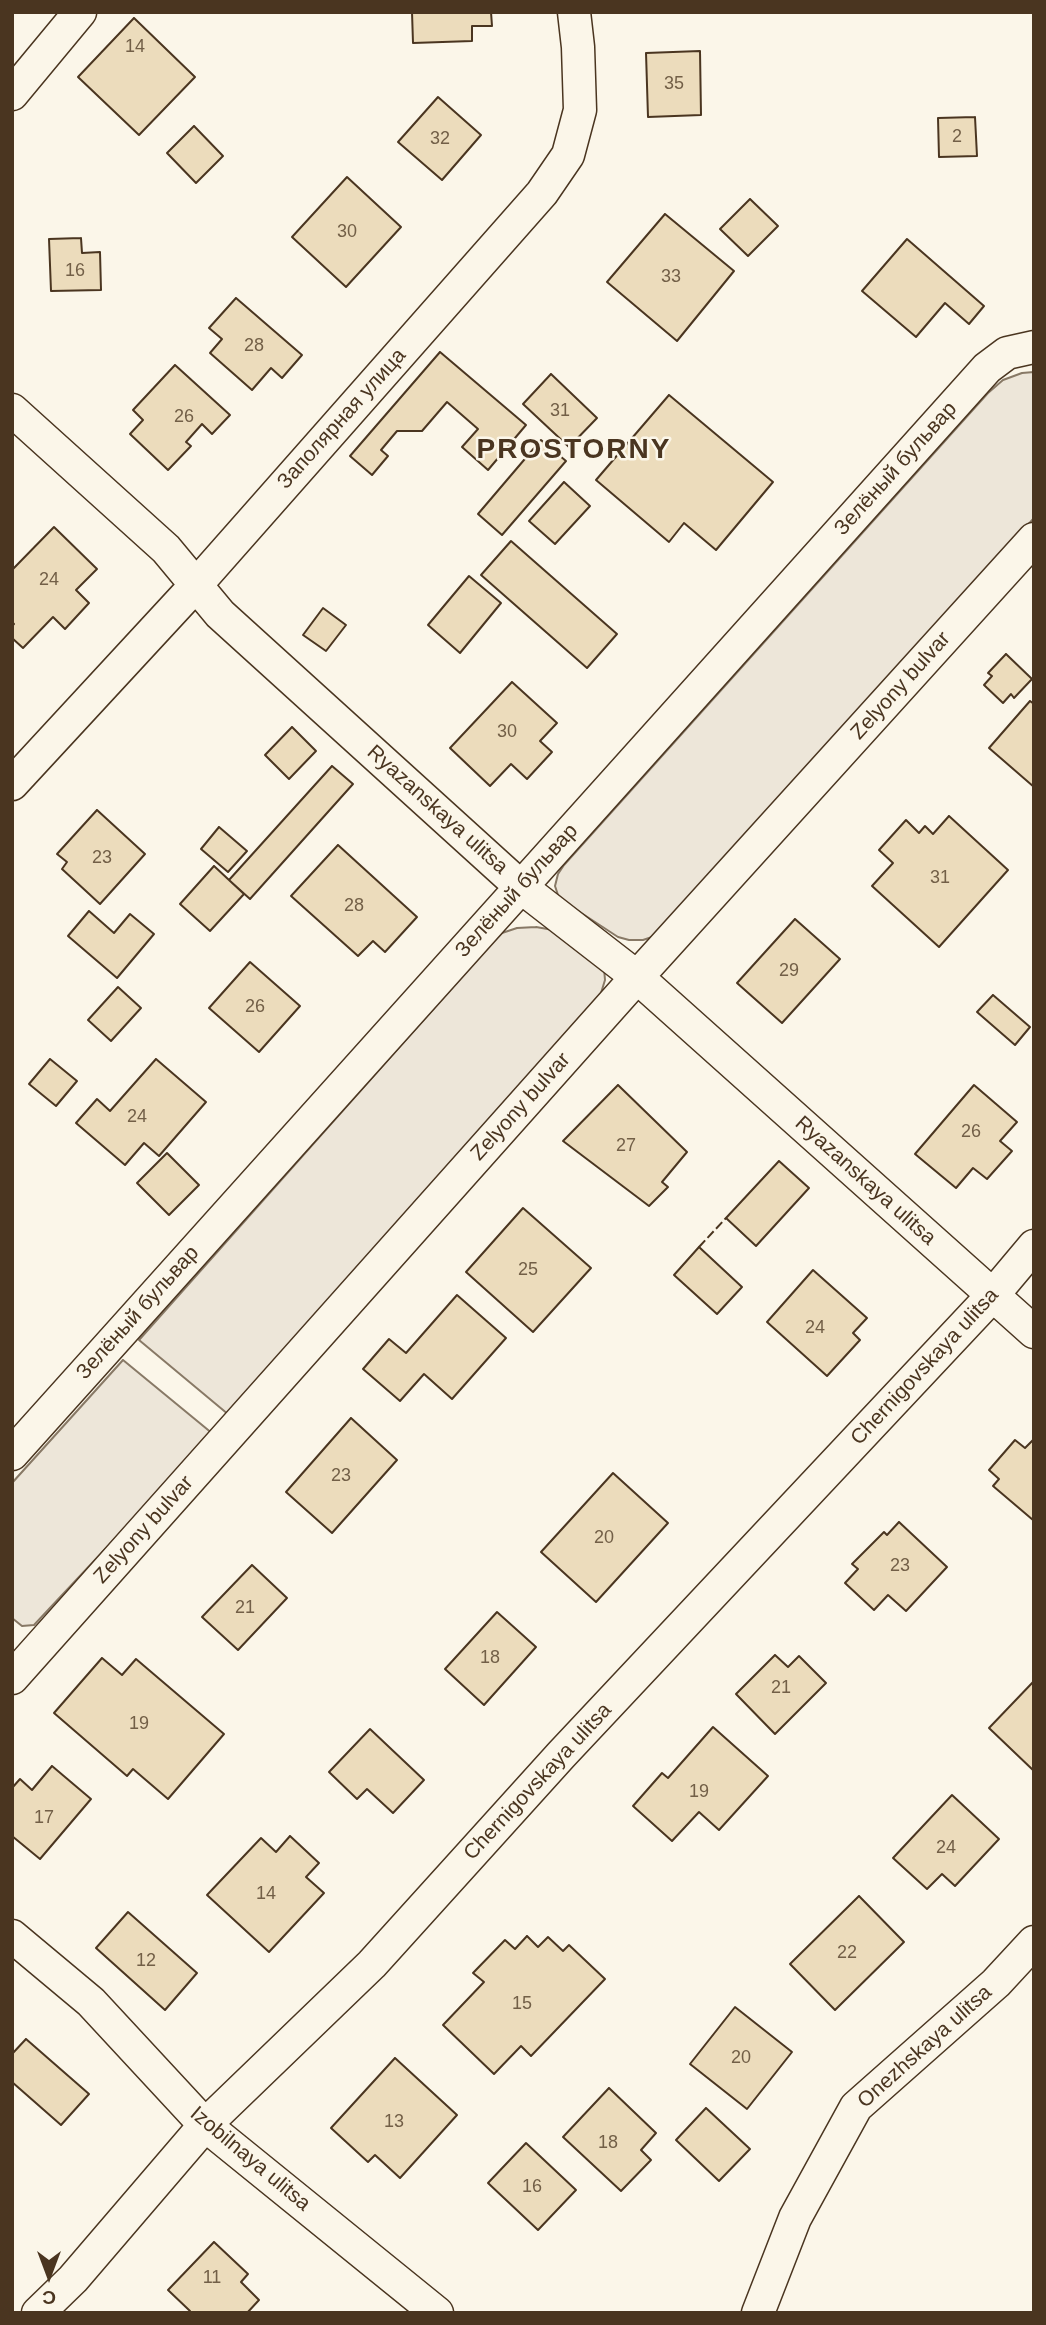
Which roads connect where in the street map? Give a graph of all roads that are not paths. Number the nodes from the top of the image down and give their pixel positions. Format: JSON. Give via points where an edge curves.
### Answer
{"nodes":[{"id":1,"x":80,"y":12,"type":"edge"},
{"id":2,"x":574,"y":12,"type":"edge"},
{"id":3,"x":12,"y":94,"type":"edge"},
{"id":4,"x":1034,"y":347,"type":"edge"},
{"id":5,"x":12,"y":410,"type":"edge"},
{"id":6,"x":1034,"y":539,"type":"edge"},
{"id":7,"x":195,"y":584,"type":"junction"},
{"id":8,"x":12,"y":784,"type":"edge"},
{"id":9,"x":521,"y":887,"type":"junction"},
{"id":10,"x":637,"y":977,"type":"junction"},
{"id":11,"x":1034,"y":1246,"type":"edge"},
{"id":12,"x":992,"y":1296,"type":"junction"},
{"id":13,"x":1034,"y":1332,"type":"edge"},
{"id":14,"x":12,"y":1454,"type":"edge"},
{"id":15,"x":12,"y":1678,"type":"edge"},
{"id":16,"x":12,"y":1936,"type":"edge"},
{"id":17,"x":1034,"y":1942,"type":"edge"},
{"id":18,"x":205,"y":2125,"type":"junction"},
{"id":19,"x":38,"y":2313,"type":"edge"},
{"id":20,"x":437,"y":2313,"type":"edge"},
{"id":21,"x":758,"y":2313,"type":"edge"}],
"edges":[{"from":1,"to":3,"type":"street"},
{"from":2,"to":7,"type":"street","name":"Заполярная улица","via":[[580,110],[568,155],[542,193]]},
{"from":4,"to":9,"type":"street","name":"Зелёный бульвар","via":[[1007,353],[987,368]]},
{"from":5,"to":7,"type":"street","name":"Ryazanskaya ulitsa","via":[[166,549]]},
{"from":6,"to":10,"type":"street","name":"Zelyony bulvar"},
{"from":7,"to":8,"type":"street","name":"Заполярная улица"},
{"from":7,"to":9,"type":"street","name":"Ryazanskaya ulitsa","via":[[220,614]]},
{"from":9,"to":10,"type":"street","name":"Ryazanskaya ulitsa"},
{"from":9,"to":14,"type":"street","name":"Зелёный бульвар"},
{"from":10,"to":12,"type":"street","name":"Ryazanskaya ulitsa"},
{"from":10,"to":15,"type":"street","name":"Zelyony bulvar"},
{"from":11,"to":12,"type":"street","name":"Chernigovskaya ulitsa"},
{"from":12,"to":13,"type":"street","name":"Ryazanskaya ulitsa"},
{"from":12,"to":18,"type":"street","name":"Chernigovskaya ulitsa","via":[[571,1744],[372,1964]]},
{"from":16,"to":18,"type":"street","name":"Izobilnaya ulitsa","via":[[91,2002]]},
{"from":17,"to":21,"type":"street","name":"Onezhskaya ulitsa","via":[[996,1983],[856,2107],[795,2218]]},
{"from":18,"to":19,"type":"street","name":"Chernigovskaya ulitsa","via":[[73,2279]]},
{"from":18,"to":20,"type":"street","name":"Izobilnaya ulitsa"}]}
